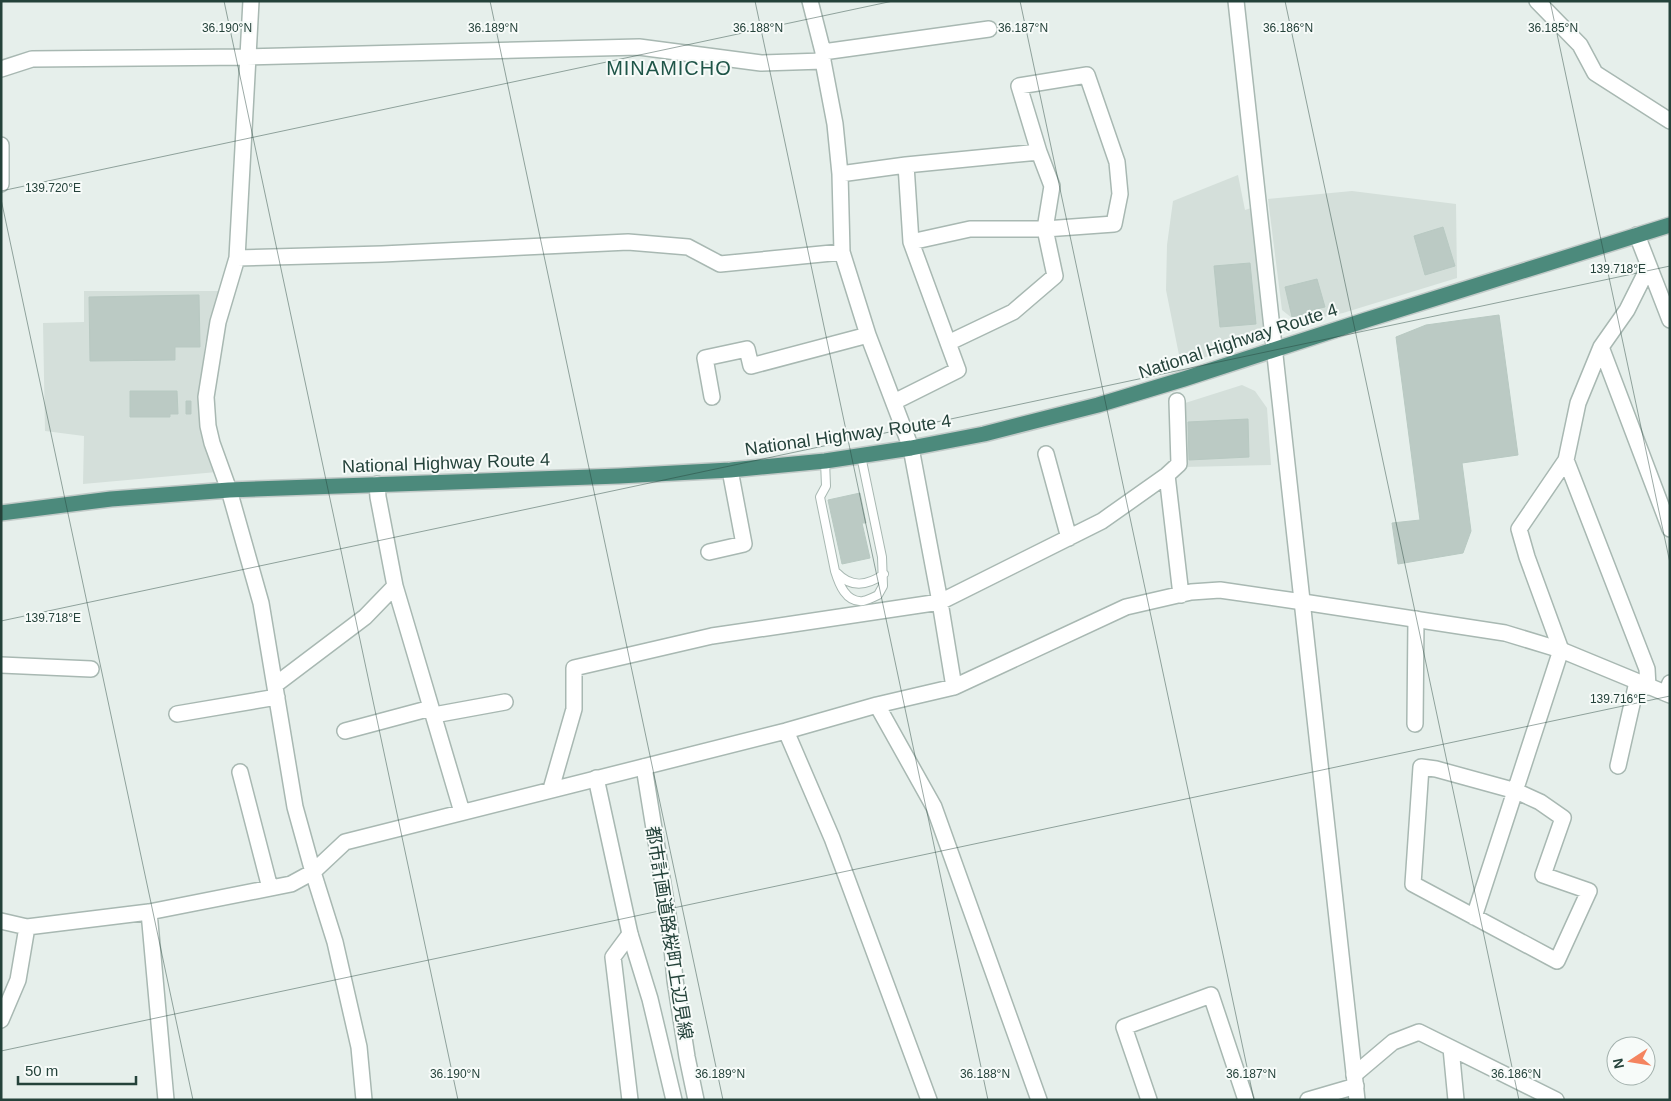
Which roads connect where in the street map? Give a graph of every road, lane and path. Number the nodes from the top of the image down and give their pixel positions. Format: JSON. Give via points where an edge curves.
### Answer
{"nodes":[{"id":1,"x":251,"y":1,"type":"edge"},
{"id":2,"x":810,"y":1,"type":"edge"},
{"id":3,"x":1236,"y":1,"type":"edge"},
{"id":4,"x":1537,"y":1,"type":"edge"},
{"id":5,"x":989,"y":29,"type":"dead end"},
{"id":6,"x":247,"y":57,"type":"junction"},
{"id":7,"x":823,"y":57,"type":"junction"},
{"id":8,"x":1,"y":69,"type":"edge"},
{"id":9,"x":1670,"y":121,"type":"edge"},
{"id":10,"x":1,"y":146,"type":"edge"},
{"id":11,"x":1039,"y":152,"type":"junction"},
{"id":12,"x":906,"y":165,"type":"junction"},
{"id":13,"x":840,"y":174,"type":"junction"},
{"id":14,"x":1,"y":184,"type":"edge"},
{"id":15,"x":1670,"y":225,"type":"edge"},
{"id":16,"x":1044,"y":229,"type":"junction"},
{"id":17,"x":1637,"y":236,"type":"junction"},
{"id":18,"x":911,"y":242,"type":"junction"},
{"id":19,"x":842,"y":252,"type":"junction"},
{"id":20,"x":237,"y":258,"type":"junction"},
{"id":21,"x":1649,"y":266,"type":"junction"},
{"id":22,"x":1670,"y":320,"type":"edge"},
{"id":23,"x":868,"y":335,"type":"junction"},
{"id":24,"x":948,"y":343,"type":"junction"},
{"id":25,"x":1601,"y":348,"type":"junction"},
{"id":26,"x":1276,"y":350,"type":"junction"},
{"id":27,"x":712,"y":397,"type":"dead end"},
{"id":28,"x":1177,"y":401,"type":"dead end"},
{"id":29,"x":894,"y":402,"type":"junction"},
{"id":30,"x":911,"y":448,"type":"junction"},
{"id":31,"x":1046,"y":454,"type":"dead end"},
{"id":32,"x":861,"y":456,"type":"junction"},
{"id":33,"x":1566,"y":460,"type":"junction"},
{"id":34,"x":825,"y":461,"type":"junction"},
{"id":35,"x":730,"y":470,"type":"junction"},
{"id":36,"x":1168,"y":475,"type":"junction"},
{"id":37,"x":377,"y":484,"type":"junction"},
{"id":38,"x":229,"y":490,"type":"junction"},
{"id":39,"x":1,"y":513,"type":"edge"},
{"id":40,"x":1670,"y":529,"type":"edge"},
{"id":41,"x":1069,"y":538,"type":"junction"},
{"id":42,"x":709,"y":552,"type":"dead end"},
{"id":43,"x":835,"y":571,"type":"junction"},
{"id":44,"x":884,"y":574,"type":"junction"},
{"id":45,"x":396,"y":586,"type":"junction"},
{"id":46,"x":1181,"y":595,"type":"junction"},
{"id":47,"x":940,"y":602,"type":"junction"},
{"id":48,"x":1303,"y":602,"type":"junction"},
{"id":49,"x":1416,"y":619,"type":"junction"},
{"id":50,"x":1561,"y":650,"type":"junction"},
{"id":51,"x":1,"y":665,"type":"edge"},
{"id":52,"x":90,"y":668,"type":"dead end"},
{"id":53,"x":1643,"y":685,"type":"junction"},
{"id":54,"x":954,"y":687,"type":"junction"},
{"id":55,"x":1668,"y":690,"type":"edge"},
{"id":56,"x":276,"y":691,"type":"junction"},
{"id":57,"x":505,"y":702,"type":"dead end"},
{"id":58,"x":877,"y":705,"type":"junction"},
{"id":59,"x":433,"y":712,"type":"junction"},
{"id":60,"x":177,"y":714,"type":"dead end"},
{"id":61,"x":1414,"y":724,"type":"dead end"},
{"id":62,"x":345,"y":731,"type":"dead end"},
{"id":63,"x":786,"y":732,"type":"junction"},
{"id":64,"x":1618,"y":766,"type":"dead end"},
{"id":65,"x":644,"y":767,"type":"junction"},
{"id":66,"x":240,"y":772,"type":"dead end"},
{"id":67,"x":596,"y":778,"type":"junction"},
{"id":68,"x":551,"y":789,"type":"junction"},
{"id":69,"x":1516,"y":791,"type":"junction"},
{"id":70,"x":462,"y":812,"type":"junction"},
{"id":71,"x":313,"y":872,"type":"junction"},
{"id":72,"x":270,"y":888,"type":"junction"},
{"id":73,"x":149,"y":912,"type":"junction"},
{"id":74,"x":1474,"y":917,"type":"junction"},
{"id":75,"x":1,"y":921,"type":"edge"},
{"id":76,"x":27,"y":928,"type":"junction"},
{"id":77,"x":630,"y":934,"type":"junction"},
{"id":78,"x":1,"y":1020,"type":"edge"},
{"id":79,"x":1451,"y":1048,"type":"junction"},
{"id":80,"x":1356,"y":1087,"type":"edge"},
{"id":81,"x":1537,"y":1095,"type":"edge"},
{"id":82,"x":166,"y":1100,"type":"edge"},
{"id":83,"x":364,"y":1100,"type":"edge"},
{"id":84,"x":630,"y":1100,"type":"edge"},
{"id":85,"x":674,"y":1100,"type":"edge"},
{"id":86,"x":696,"y":1100,"type":"edge"},
{"id":87,"x":929,"y":1100,"type":"edge"},
{"id":88,"x":1039,"y":1100,"type":"edge"},
{"id":89,"x":1149,"y":1100,"type":"edge"},
{"id":90,"x":1246,"y":1100,"type":"edge"},
{"id":91,"x":1308,"y":1100,"type":"edge"},
{"id":92,"x":1456,"y":1100,"type":"edge"},
{"id":93,"x":1556,"y":1100,"type":"edge"}],
"edges":[{"from":1,"to":6,"type":"street"},
{"from":2,"to":7,"type":"street"},
{"from":3,"to":26,"type":"street"},
{"from":4,"to":9,"type":"street","via":[[1580,44],[1595,74]]},
{"from":5,"to":7,"type":"street"},
{"from":6,"to":7,"type":"street","via":[[639,47],[761,63]]},
{"from":6,"to":8,"type":"street","via":[[32,59]]},
{"from":6,"to":20,"type":"street"},
{"from":7,"to":13,"type":"street"},
{"from":10,"to":14,"type":"street"},
{"from":11,"to":12,"type":"street"},
{"from":11,"to":16,"type":"street","via":[[1052,186]]},
{"from":11,"to":16,"type":"street","via":[[1019,86],[1087,75],[1117,162],[1120,194],[1114,224]]},
{"from":12,"to":13,"type":"street"},
{"from":12,"to":18,"type":"street"},
{"from":13,"to":19,"type":"street"},
{"from":15,"to":17,"type":"highway","name":"National Highway Route 4"},
{"from":16,"to":18,"type":"street","via":[[970,229]]},
{"from":16,"to":24,"type":"street","via":[[1054,276],[1012,312]]},
{"from":17,"to":21,"type":"street"},
{"from":17,"to":26,"type":"highway","name":"National Highway Route 4"},
{"from":18,"to":24,"type":"street"},
{"from":19,"to":20,"type":"street","via":[[720,264],[688,247],[628,242]]},
{"from":19,"to":23,"type":"street"},
{"from":20,"to":38,"type":"street","via":[[218,322],[206,396],[212,443]]},
{"from":21,"to":22,"type":"street"},
{"from":21,"to":25,"type":"street","via":[[1627,310]]},
{"from":23,"to":27,"type":"street","via":[[751,366],[747,349],[705,358]]},
{"from":23,"to":29,"type":"street"},
{"from":24,"to":29,"type":"street","via":[[958,370]]},
{"from":25,"to":33,"type":"street","via":[[1578,403]]},
{"from":25,"to":40,"type":"street"},
{"from":26,"to":30,"type":"highway","name":"National Highway Route 4","via":[[1080,410]]},
{"from":26,"to":48,"type":"street"},
{"from":28,"to":36,"type":"street","via":[[1179,464]]},
{"from":29,"to":30,"type":"street"},
{"from":30,"to":32,"type":"highway","name":"National Highway Route 4"},
{"from":30,"to":47,"type":"street"},
{"from":31,"to":41,"type":"street"},
{"from":32,"to":34,"type":"highway","name":"National Highway Route 4"},
{"from":32,"to":44,"type":"lane"},
{"from":33,"to":50,"type":"street","via":[[1519,529]]},
{"from":33,"to":53,"type":"street","via":[[1647,669]]},
{"from":34,"to":35,"type":"highway","name":"National Highway Route 4"},
{"from":34,"to":43,"type":"lane","via":[[826,486],[820,496]]},
{"from":35,"to":37,"type":"highway","name":"National Highway Route 4"},
{"from":35,"to":42,"type":"street","via":[[744,544]]},
{"from":36,"to":41,"type":"street","via":[[1102,521]]},
{"from":36,"to":46,"type":"street"},
{"from":37,"to":38,"type":"highway","name":"National Highway Route 4"},
{"from":37,"to":45,"type":"street"},
{"from":38,"to":39,"type":"highway","name":"National Highway Route 4"},
{"from":38,"to":56,"type":"street","via":[[261,603]]},
{"from":41,"to":47,"type":"street"},
{"from":43,"to":44,"type":"lane","via":[[843,580],[853,584],[876,580]]},
{"from":43,"to":44,"type":"lane","via":[[844,592],[851,599],[862,601],[878,595]]},
{"from":45,"to":56,"type":"street","via":[[366,617]]},
{"from":45,"to":59,"type":"street"},
{"from":46,"to":48,"type":"street","via":[[1220,590]]},
{"from":46,"to":54,"type":"street","via":[[1126,607]]},
{"from":47,"to":54,"type":"street"},
{"from":47,"to":68,"type":"street","via":[[712,636],[574,668],[574,709]]},
{"from":48,"to":49,"type":"street"},
{"from":48,"to":80,"type":"street"},
{"from":49,"to":50,"type":"street","via":[[1505,633]]},
{"from":49,"to":61,"type":"street"},
{"from":50,"to":53,"type":"street"},
{"from":50,"to":69,"type":"street"},
{"from":51,"to":52,"type":"street"},
{"from":53,"to":55,"type":"street"},
{"from":53,"to":64,"type":"street"},
{"from":54,"to":58,"type":"street"},
{"from":56,"to":60,"type":"street"},
{"from":56,"to":71,"type":"street","via":[[295,807]]},
{"from":57,"to":59,"type":"street"},
{"from":58,"to":63,"type":"street"},
{"from":58,"to":88,"type":"street","via":[[934,807]]},
{"from":59,"to":62,"type":"street"},
{"from":59,"to":70,"type":"street"},
{"from":63,"to":65,"type":"street"},
{"from":63,"to":87,"type":"street","via":[[832,838]]},
{"from":65,"to":67,"type":"street"},
{"from":65,"to":86,"type":"street","name":"都市計画道路桜町上辺見線"},
{"from":66,"to":72,"type":"street"},
{"from":67,"to":68,"type":"street"},
{"from":67,"to":77,"type":"street","name":"都市計画道路桜町上辺見線"},
{"from":68,"to":70,"type":"street"},
{"from":69,"to":74,"type":"street"},
{"from":69,"to":74,"type":"street","via":[[1422,767],[1413,884]]},
{"from":69,"to":74,"type":"street","via":[[1563,818],[1544,875],[1589,891],[1557,961]]},
{"from":70,"to":71,"type":"street","via":[[345,842]]},
{"from":71,"to":72,"type":"street","via":[[291,884]]},
{"from":71,"to":83,"type":"street","via":[[335,942],[359,1047]]},
{"from":72,"to":73,"type":"street"},
{"from":73,"to":76,"type":"street"},
{"from":73,"to":82,"type":"street"},
{"from":75,"to":76,"type":"street"},
{"from":76,"to":78,"type":"street","via":[[18,980]]},
{"from":77,"to":84,"type":"street","via":[[613,957]]},
{"from":77,"to":85,"type":"street","name":"都市計画道路桜町上辺見線","via":[[650,999]]},
{"from":79,"to":80,"type":"street","via":[[1419,1032],[1393,1042]]},
{"from":79,"to":81,"type":"street"},
{"from":79,"to":92,"type":"street"},
{"from":80,"to":91,"type":"street"},
{"from":81,"to":93,"type":"street"},
{"from":89,"to":90,"type":"street","via":[[1124,1027],[1211,995]]}]}
